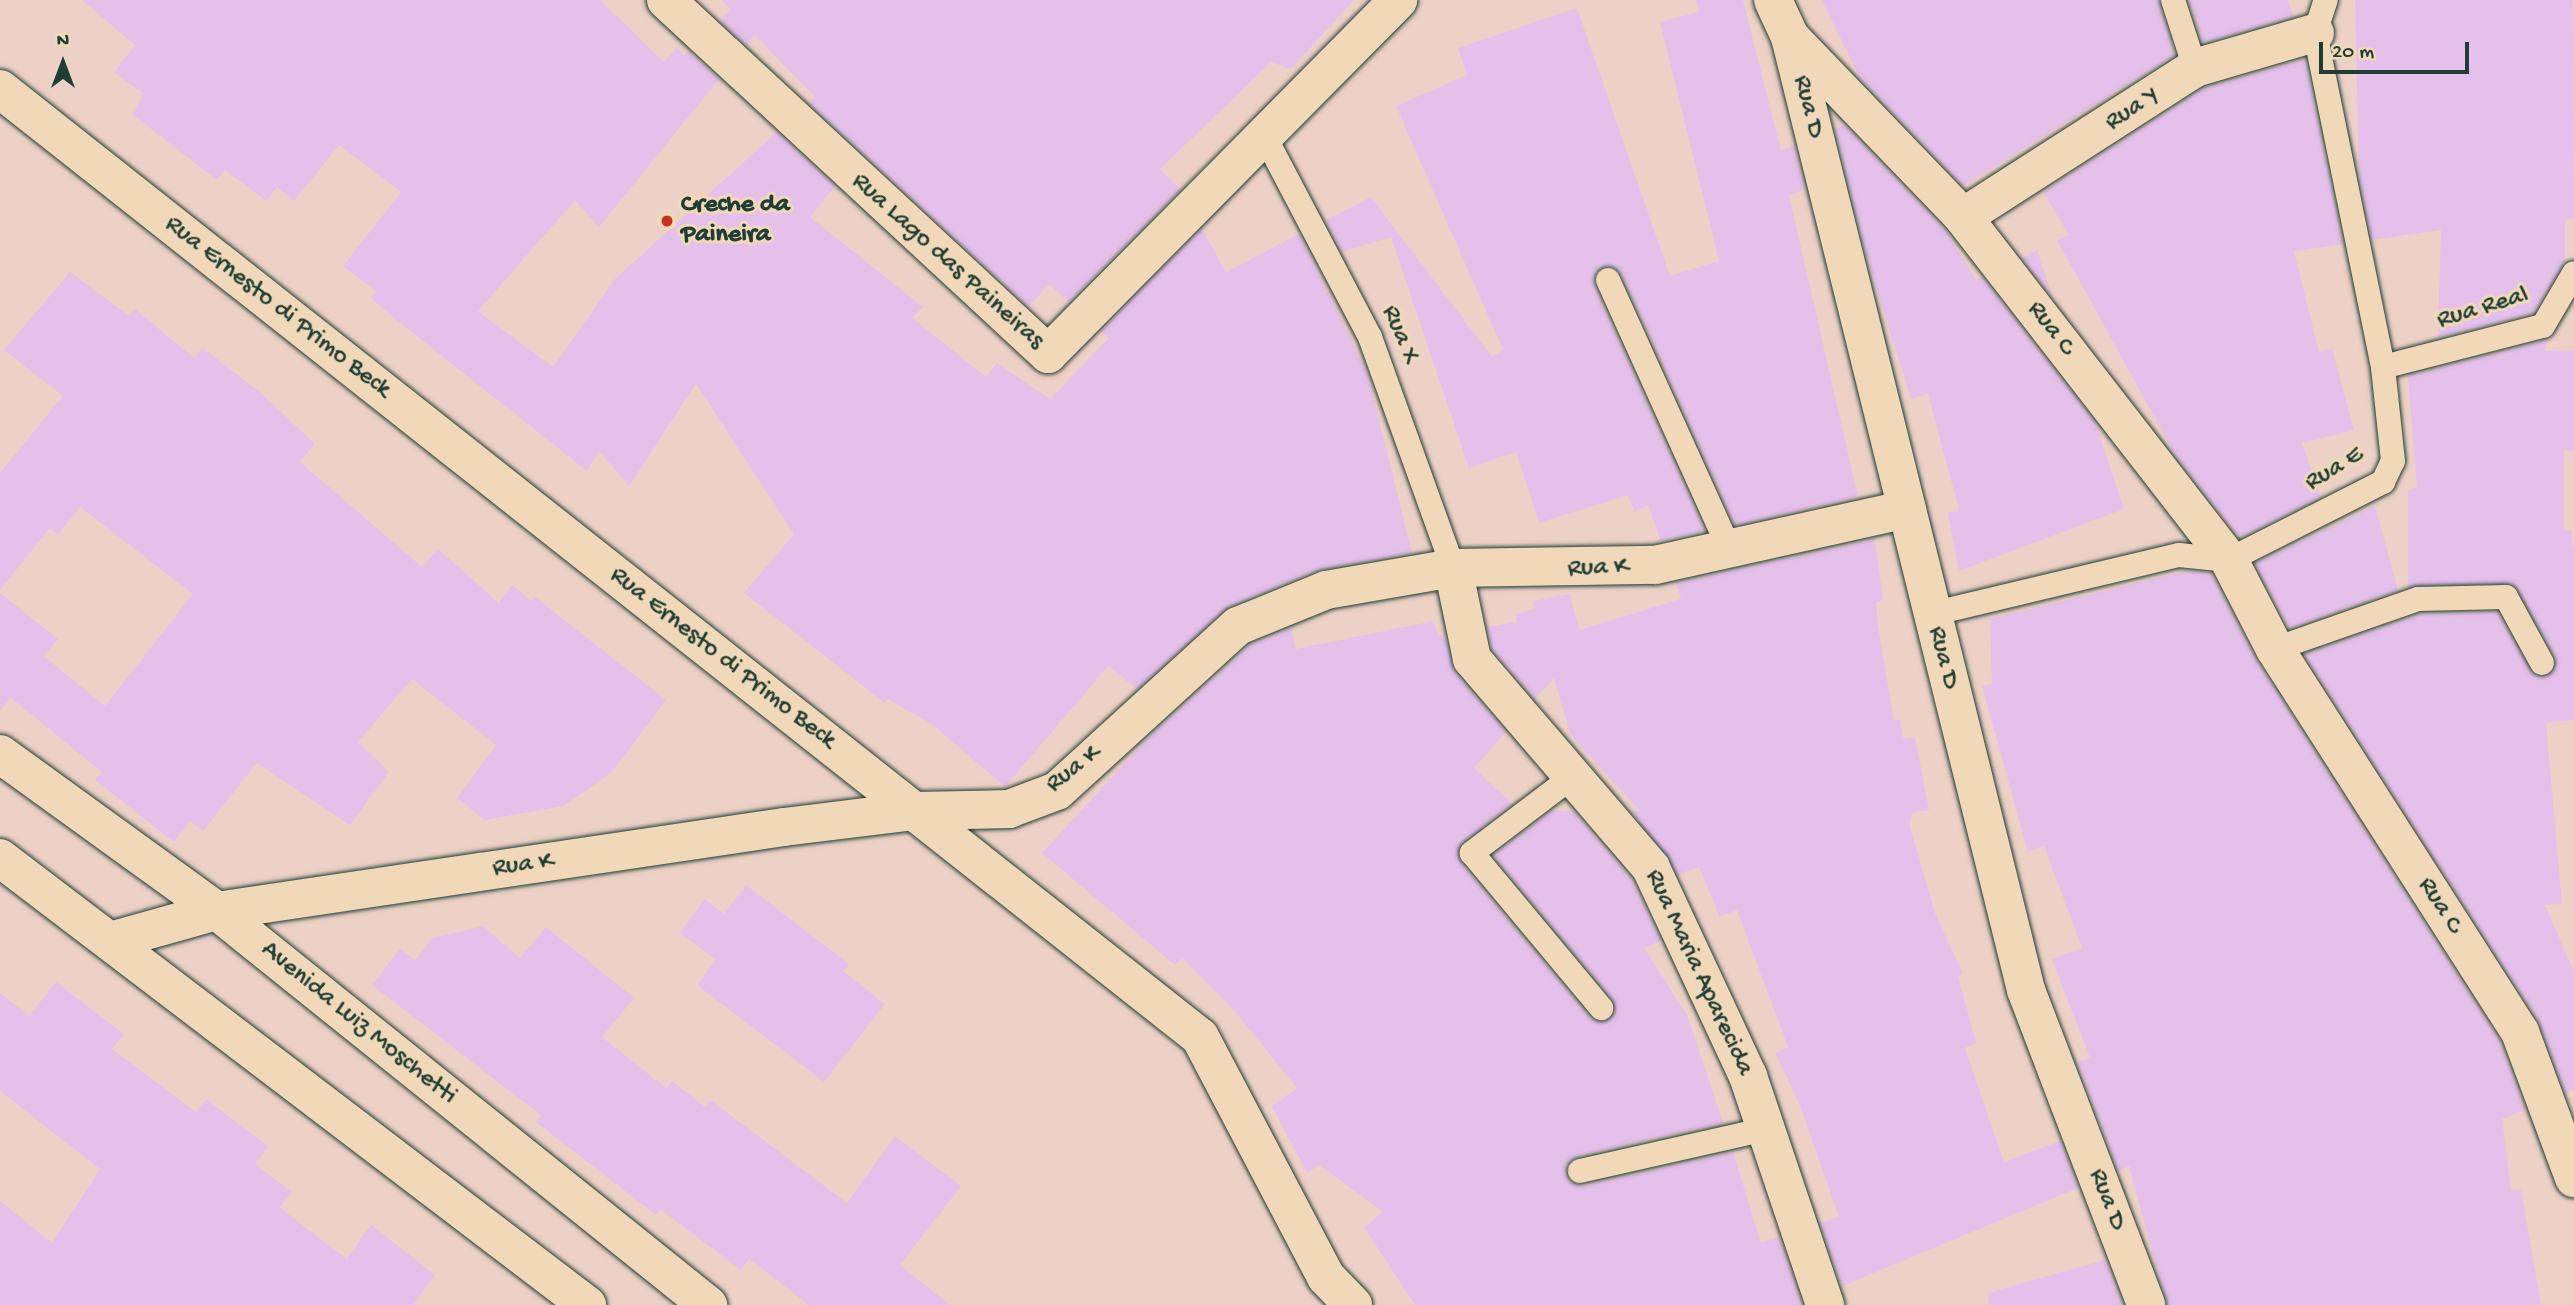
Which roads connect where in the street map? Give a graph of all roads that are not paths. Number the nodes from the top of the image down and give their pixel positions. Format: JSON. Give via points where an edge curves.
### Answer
{"nodes":[{"id":1,"x":666,"y":0,"type":"edge"},
{"id":2,"x":1398,"y":0,"type":"edge"},
{"id":3,"x":1773,"y":0,"type":"edge"},
{"id":4,"x":2173,"y":0,"type":"edge"},
{"id":5,"x":2320,"y":16,"type":"edge"},
{"id":6,"x":1790,"y":37,"type":"junction"},
{"id":7,"x":2195,"y":68,"type":"junction"},
{"id":8,"x":0,"y":89,"type":"edge"},
{"id":9,"x":1265,"y":136,"type":"junction"},
{"id":10,"x":1963,"y":217,"type":"junction"},
{"id":11,"x":2574,"y":273,"type":"edge"},
{"id":12,"x":1608,"y":280,"type":"dead end"},
{"id":13,"x":2383,"y":367,"type":"junction"},
{"id":14,"x":1907,"y":509,"type":"junction"},
{"id":15,"x":1730,"y":550,"type":"junction"},
{"id":16,"x":2229,"y":560,"type":"junction"},
{"id":17,"x":1453,"y":568,"type":"junction"},
{"id":18,"x":1931,"y":614,"type":"junction"},
{"id":19,"x":2275,"y":649,"type":"junction"},
{"id":20,"x":2542,"y":663,"type":"dead end"},
{"id":21,"x":0,"y":754,"type":"edge"},
{"id":22,"x":1572,"y":776,"type":"junction"},
{"id":23,"x":915,"y":811,"type":"junction"},
{"id":24,"x":0,"y":858,"type":"edge"},
{"id":25,"x":217,"y":911,"type":"junction"},
{"id":26,"x":110,"y":941,"type":"junction"},
{"id":27,"x":1601,"y":1009,"type":"dead end"},
{"id":28,"x":1766,"y":1129,"type":"junction"},
{"id":29,"x":1580,"y":1171,"type":"dead end"},
{"id":30,"x":2574,"y":1178,"type":"edge"},
{"id":31,"x":587,"y":1305,"type":"edge"},
{"id":32,"x":708,"y":1305,"type":"edge"},
{"id":33,"x":1353,"y":1305,"type":"edge"},
{"id":34,"x":1825,"y":1305,"type":"edge"},
{"id":35,"x":2146,"y":1305,"type":"edge"}],
"edges":[{"from":1,"to":9,"type":"street","name":"Rua Lago das Paineiras","via":[[1048,354]]},
{"from":2,"to":9,"type":"street","name":"Rua Lago das Paineiras"},
{"from":3,"to":6,"type":"street","name":"Rua D"},
{"from":4,"to":7,"type":"lane"},
{"from":5,"to":7,"type":"street","name":"Rua Y"},
{"from":5,"to":13,"type":"lane","name":"Rua E"},
{"from":6,"to":10,"type":"street","name":"Rua C"},
{"from":6,"to":14,"type":"street","name":"Rua D"},
{"from":7,"to":10,"type":"street","name":"Rua Y"},
{"from":8,"to":23,"type":"street","name":"Rua Ernesto di Primo Beck"},
{"from":9,"to":17,"type":"lane","name":"Rua X","via":[[1370,337]]},
{"from":10,"to":16,"type":"street","name":"Rua C"},
{"from":11,"to":13,"type":"lane","name":"Rua Real","via":[[2543,326]]},
{"from":12,"to":15,"type":"lane"},
{"from":13,"to":16,"type":"lane","name":"Rua E","via":[[2393,461],[2383,482]]},
{"from":14,"to":15,"type":"street","name":"Rua K"},
{"from":14,"to":18,"type":"street","name":"Rua D"},
{"from":15,"to":17,"type":"street","name":"Rua K","via":[[1642,566]]},
{"from":16,"to":18,"type":"lane","via":[[2179,555]]},
{"from":16,"to":19,"type":"street","name":"Rua C"},
{"from":17,"to":22,"type":"street","name":"Rua Maria Aparecida","via":[[1472,659]]},
{"from":17,"to":23,"type":"street","name":"Rua K","via":[[1326,590],[1238,626],[1057,791],[1009,809]]},
{"from":18,"to":35,"type":"street","name":"Rua D","via":[[2026,990]]},
{"from":19,"to":20,"type":"lane","via":[[2418,599],[2506,597]]},
{"from":19,"to":30,"type":"street","name":"Rua C","via":[[2520,1032]]},
{"from":21,"to":25,"type":"street","name":"Avenida Luiz Moschetti"},
{"from":22,"to":27,"type":"lane","via":[[1472,853]]},
{"from":22,"to":28,"type":"street","name":"Rua Maria Aparecida","via":[[1651,868]]},
{"from":23,"to":25,"type":"street","name":"Rua K"},
{"from":23,"to":33,"type":"street","name":"Rua Ernesto di Primo Beck","via":[[1200,1037],[1326,1277]]},
{"from":24,"to":26,"type":"street"},
{"from":25,"to":26,"type":"street","name":"Rua K"},
{"from":25,"to":32,"type":"street","name":"Avenida Luiz Moschetti"},
{"from":26,"to":31,"type":"street"},
{"from":28,"to":29,"type":"lane"},
{"from":28,"to":34,"type":"street","name":"Rua Maria Aparecida"}]}
